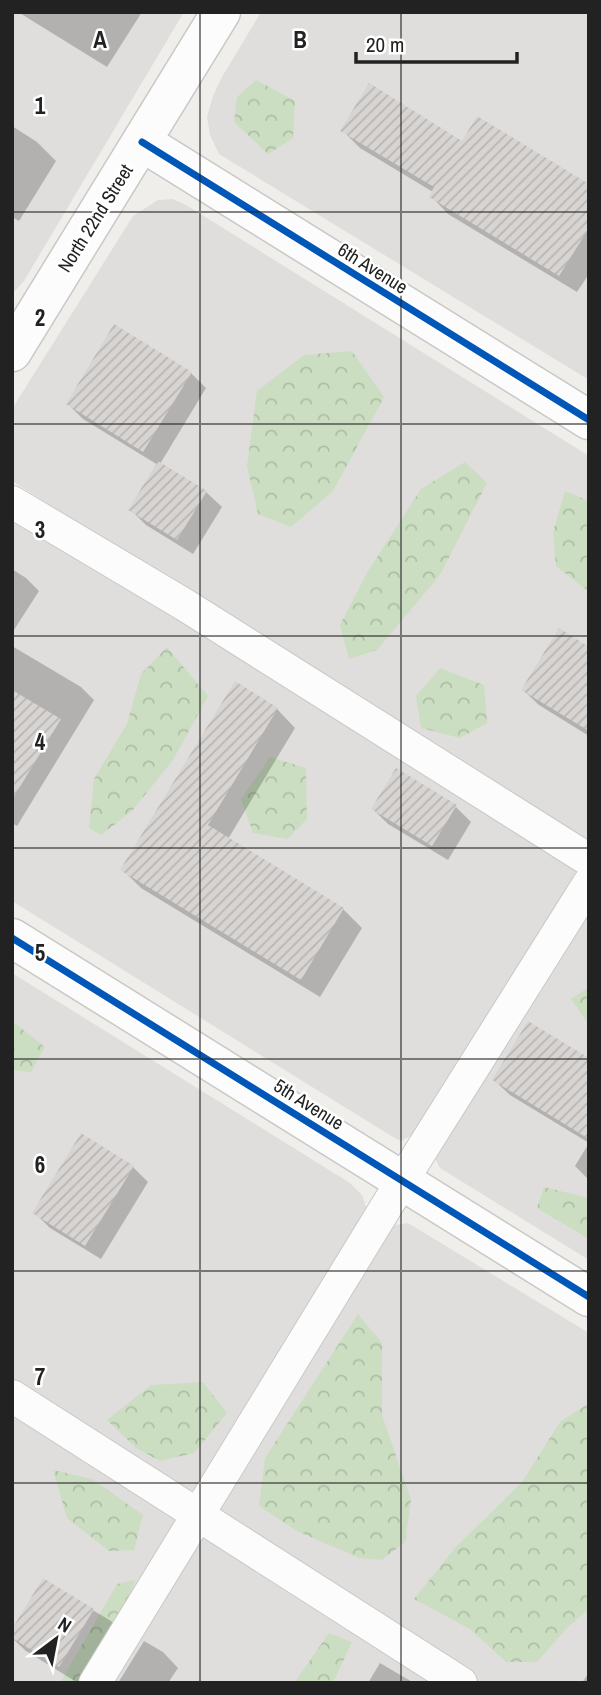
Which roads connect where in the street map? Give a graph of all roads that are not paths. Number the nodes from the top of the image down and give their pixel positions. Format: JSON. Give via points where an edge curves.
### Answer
{"nodes":[{"id":1,"x":221,"y":12,"type":"edge"},
{"id":2,"x":142,"y":142,"type":"junction"},
{"id":3,"x":12,"y":352,"type":"edge"},
{"id":4,"x":589,"y":420,"type":"edge"},
{"id":5,"x":12,"y":502,"type":"edge"},
{"id":6,"x":589,"y":860,"type":"edge"},
{"id":7,"x":589,"y":883,"type":"edge"},
{"id":8,"x":12,"y":938,"type":"edge"},
{"id":9,"x":402,"y":1181,"type":"junction"},
{"id":10,"x":589,"y":1297,"type":"edge"},
{"id":11,"x":12,"y":1396,"type":"edge"},
{"id":12,"x":198,"y":1515,"type":"junction"},
{"id":13,"x":95,"y":1683,"type":"edge"},
{"id":14,"x":461,"y":1683,"type":"edge"}],
"edges":[{"from":1,"to":2,"type":"street","name":"North 22nd Street"},
{"from":2,"to":3,"type":"street","name":"North 22nd Street"},
{"from":2,"to":4,"type":"street","name":"6th Avenue"},
{"from":5,"to":6,"type":"lane","via":[[185,605]]},
{"from":7,"to":9,"type":"lane"},
{"from":8,"to":9,"type":"street","name":"5th Avenue"},
{"from":9,"to":10,"type":"street","name":"5th Avenue"},
{"from":9,"to":12,"type":"lane"},
{"from":11,"to":12,"type":"lane"},
{"from":12,"to":13,"type":"lane"},
{"from":12,"to":14,"type":"lane"}]}
